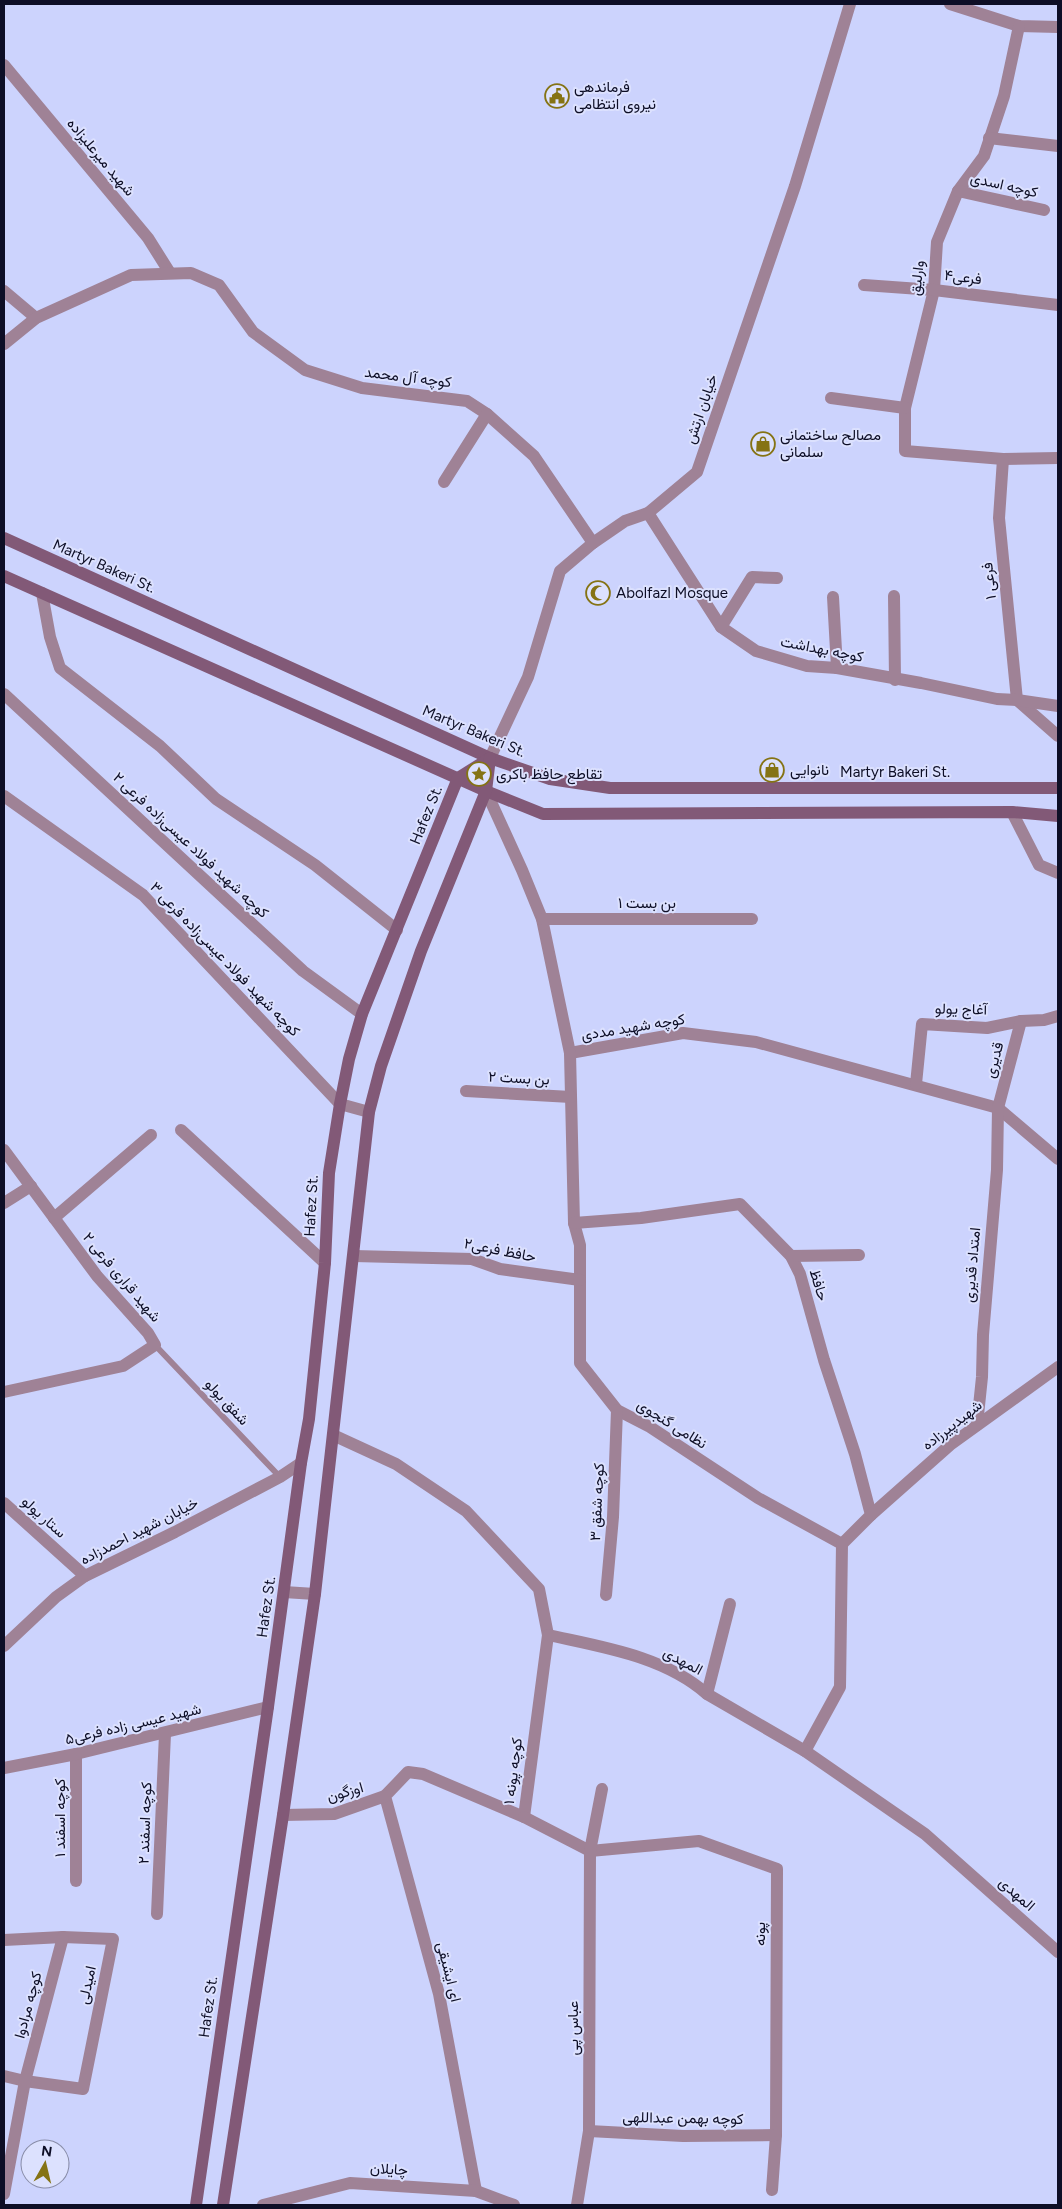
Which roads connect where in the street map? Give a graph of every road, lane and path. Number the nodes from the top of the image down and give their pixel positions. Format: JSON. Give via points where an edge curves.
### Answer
{"nodes":[{"id":1,"x":850,"y":4,"type":"edge"},
{"id":2,"x":950,"y":4,"type":"edge"},
{"id":3,"x":1019,"y":26,"type":"junction"},
{"id":4,"x":1058,"y":26,"type":"edge"},
{"id":5,"x":4,"y":65,"type":"edge"},
{"id":6,"x":989,"y":138,"type":"junction"},
{"id":7,"x":1058,"y":146,"type":"edge"},
{"id":8,"x":958,"y":191,"type":"junction"},
{"id":9,"x":1044,"y":210,"type":"dead end"},
{"id":10,"x":170,"y":273,"type":"junction"},
{"id":11,"x":864,"y":286,"type":"dead end"},
{"id":12,"x":934,"y":290,"type":"junction"},
{"id":13,"x":4,"y":291,"type":"edge"},
{"id":14,"x":1058,"y":305,"type":"edge"},
{"id":15,"x":36,"y":318,"type":"junction"},
{"id":16,"x":4,"y":344,"type":"edge"},
{"id":17,"x":831,"y":398,"type":"dead end"},
{"id":18,"x":905,"y":408,"type":"junction"},
{"id":19,"x":487,"y":414,"type":"junction"},
{"id":20,"x":1003,"y":458,"type":"junction"},
{"id":21,"x":1058,"y":458,"type":"edge"},
{"id":22,"x":444,"y":482,"type":"dead end"},
{"id":23,"x":648,"y":512,"type":"junction"},
{"id":24,"x":4,"y":538,"type":"edge"},
{"id":25,"x":593,"y":542,"type":"junction"},
{"id":26,"x":4,"y":576,"type":"edge"},
{"id":27,"x":777,"y":578,"type":"dead end"},
{"id":28,"x":42,"y":593,"type":"junction"},
{"id":29,"x":894,"y":596,"type":"dead end"},
{"id":30,"x":833,"y":597,"type":"dead end"},
{"id":31,"x":721,"y":627,"type":"junction"},
{"id":32,"x":836,"y":668,"type":"junction"},
{"id":33,"x":896,"y":680,"type":"junction"},
{"id":34,"x":4,"y":694,"type":"edge"},
{"id":35,"x":1017,"y":700,"type":"junction"},
{"id":36,"x":1058,"y":706,"type":"edge"},
{"id":37,"x":1058,"y":736,"type":"edge"},
{"id":38,"x":490,"y":758,"type":"junction"},
{"id":39,"x":458,"y":778,"type":"junction"},
{"id":40,"x":1058,"y":788,"type":"edge"},
{"id":41,"x":486,"y":791,"type":"junction"},
{"id":42,"x":4,"y":796,"type":"edge"},
{"id":43,"x":1012,"y":812,"type":"junction"},
{"id":44,"x":1058,"y":816,"type":"edge"},
{"id":45,"x":1058,"y":873,"type":"edge"},
{"id":46,"x":542,"y":919,"type":"junction"},
{"id":47,"x":752,"y":919,"type":"dead end"},
{"id":48,"x":398,"y":930,"type":"junction"},
{"id":49,"x":362,"y":1014,"type":"junction"},
{"id":50,"x":1058,"y":1016,"type":"edge"},
{"id":51,"x":1021,"y":1021,"type":"junction"},
{"id":52,"x":570,"y":1053,"type":"junction"},
{"id":53,"x":916,"y":1084,"type":"junction"},
{"id":54,"x":466,"y":1091,"type":"dead end"},
{"id":55,"x":571,"y":1098,"type":"junction"},
{"id":56,"x":340,"y":1104,"type":"junction"},
{"id":57,"x":998,"y":1108,"type":"junction"},
{"id":58,"x":369,"y":1112,"type":"junction"},
{"id":59,"x":181,"y":1130,"type":"dead end"},
{"id":60,"x":151,"y":1135,"type":"dead end"},
{"id":61,"x":4,"y":1150,"type":"edge"},
{"id":62,"x":1058,"y":1159,"type":"edge"},
{"id":63,"x":31,"y":1186,"type":"junction"},
{"id":64,"x":4,"y":1203,"type":"edge"},
{"id":65,"x":54,"y":1218,"type":"junction"},
{"id":66,"x":574,"y":1223,"type":"junction"},
{"id":67,"x":859,"y":1255,"type":"dead end"},
{"id":68,"x":354,"y":1256,"type":"junction"},
{"id":69,"x":790,"y":1256,"type":"junction"},
{"id":70,"x":325,"y":1263,"type":"junction"},
{"id":71,"x":580,"y":1280,"type":"junction"},
{"id":72,"x":155,"y":1345,"type":"junction"},
{"id":73,"x":1058,"y":1367,"type":"edge"},
{"id":74,"x":4,"y":1392,"type":"edge"},
{"id":75,"x":617,"y":1410,"type":"junction"},
{"id":76,"x":977,"y":1425,"type":"junction"},
{"id":77,"x":333,"y":1435,"type":"junction"},
{"id":78,"x":301,"y":1463,"type":"junction"},
{"id":79,"x":280,"y":1477,"type":"junction"},
{"id":80,"x":4,"y":1502,"type":"edge"},
{"id":81,"x":871,"y":1515,"type":"junction"},
{"id":82,"x":842,"y":1544,"type":"junction"},
{"id":83,"x":85,"y":1576,"type":"junction"},
{"id":84,"x":284,"y":1592,"type":"junction"},
{"id":85,"x":315,"y":1594,"type":"junction"},
{"id":86,"x":606,"y":1595,"type":"dead end"},
{"id":87,"x":730,"y":1604,"type":"dead end"},
{"id":88,"x":548,"y":1635,"type":"junction"},
{"id":89,"x":4,"y":1646,"type":"edge"},
{"id":90,"x":707,"y":1694,"type":"junction"},
{"id":91,"x":268,"y":1708,"type":"junction"},
{"id":92,"x":165,"y":1734,"type":"junction"},
{"id":93,"x":804,"y":1751,"type":"junction"},
{"id":94,"x":76,"y":1754,"type":"junction"},
{"id":95,"x":4,"y":1768,"type":"edge"},
{"id":96,"x":602,"y":1789,"type":"dead end"},
{"id":97,"x":385,"y":1796,"type":"junction"},
{"id":98,"x":283,"y":1816,"type":"junction"},
{"id":99,"x":524,"y":1817,"type":"junction"},
{"id":100,"x":590,"y":1850,"type":"junction"},
{"id":101,"x":76,"y":1882,"type":"dead end"},
{"id":102,"x":157,"y":1914,"type":"dead end"},
{"id":103,"x":63,"y":1937,"type":"junction"},
{"id":104,"x":4,"y":1940,"type":"edge"},
{"id":105,"x":1058,"y":1948,"type":"edge"},
{"id":106,"x":1058,"y":1951,"type":"edge"},
{"id":107,"x":4,"y":2076,"type":"edge"},
{"id":108,"x":25,"y":2081,"type":"junction"},
{"id":109,"x":589,"y":2131,"type":"junction"},
{"id":110,"x":776,"y":2135,"type":"junction"},
{"id":111,"x":772,"y":2190,"type":"dead end"},
{"id":112,"x":476,"y":2191,"type":"junction"},
{"id":113,"x":4,"y":2194,"type":"edge"},
{"id":114,"x":196,"y":2205,"type":"edge"},
{"id":115,"x":223,"y":2205,"type":"edge"},
{"id":116,"x":263,"y":2205,"type":"edge"},
{"id":117,"x":514,"y":2205,"type":"edge"},
{"id":118,"x":577,"y":2205,"type":"edge"}],
"edges":[{"from":1,"to":23,"type":"street","name":"خیابان ارتش","via":[[795,186],[697,472]]},
{"from":2,"to":3,"type":"street"},
{"from":3,"to":4,"type":"street"},
{"from":3,"to":6,"type":"street","name":"وارلیق","via":[[1004,96]]},
{"from":5,"to":10,"type":"street","name":"شهید میرعلیزاده","via":[[148,238]]},
{"from":6,"to":7,"type":"street"},
{"from":6,"to":8,"type":"street","name":"وارلیق","via":[[984,156]]},
{"from":8,"to":9,"type":"street","name":"کوچه اسدی"},
{"from":8,"to":12,"type":"street","name":"وارلیق","via":[[937,242]]},
{"from":10,"to":15,"type":"street","name":"کوچه آل محمد","via":[[131,274]]},
{"from":10,"to":19,"type":"street","name":"کوچه آل محمد","via":[[191,273],[219,286],[253,332],[305,370],[362,388],[467,401]]},
{"from":11,"to":12,"type":"street","name":"فرعی۴"},
{"from":12,"to":14,"type":"street","name":"فرعی۴"},
{"from":12,"to":18,"type":"street","name":"وارلیق"},
{"from":13,"to":15,"type":"street"},
{"from":15,"to":16,"type":"street","name":"کوچه آل محمد"},
{"from":17,"to":18,"type":"street"},
{"from":18,"to":20,"type":"street","name":"وارلیق","via":[[905,451]]},
{"from":19,"to":22,"type":"street"},
{"from":19,"to":25,"type":"street","name":"کوچه آل محمد","via":[[534,456]]},
{"from":20,"to":21,"type":"street"},
{"from":20,"to":35,"type":"street","name":"فرعی ۱","via":[[999,518]]},
{"from":23,"to":25,"type":"street","name":"خیابان ارتش","via":[[625,521]]},
{"from":23,"to":31,"type":"street","name":"کوچه بهداشت"},
{"from":24,"to":38,"type":"main road","name":"Martyr Bakeri St."},
{"from":25,"to":38,"type":"street","name":"خیابان ارتش","via":[[560,571],[528,678]]},
{"from":26,"to":28,"type":"main road"},
{"from":27,"to":31,"type":"street","via":[[752,576]]},
{"from":28,"to":39,"type":"main road"},
{"from":28,"to":48,"type":"street","via":[[50,638],[60,668],[160,746],[216,799],[315,865]]},
{"from":29,"to":33,"type":"street"},
{"from":30,"to":32,"type":"street"},
{"from":31,"to":32,"type":"street","name":"کوچه بهداشت","via":[[756,652],[807,666]]},
{"from":32,"to":33,"type":"street","name":"کوچه بهداشت"},
{"from":33,"to":35,"type":"street","name":"کوچه بهداشت"},
{"from":34,"to":49,"type":"street","name":"کوچه شهید فولاد عیسی‌زاده فرعی ۲","via":[[303,971]]},
{"from":35,"to":36,"type":"street","name":"کوچه بهداشت"},
{"from":35,"to":37,"type":"street"},
{"from":38,"to":39,"type":"main road","name":"Hafez St."},
{"from":38,"to":40,"type":"main road","name":"Martyr Bakeri St.","via":[[550,779],[610,788]]},
{"from":38,"to":41,"type":"main road"},
{"from":39,"to":41,"type":"main road"},
{"from":39,"to":48,"type":"main road","name":"Hafez St."},
{"from":41,"to":43,"type":"main road","via":[[543,814]]},
{"from":41,"to":46,"type":"street","name":"کوچه شهید مددی"},
{"from":41,"to":58,"type":"main road","via":[[421,952],[381,1066]]},
{"from":42,"to":56,"type":"street","name":"کوچه شهید فولاد عیسی‌زاده فرعی ۳","via":[[143,895]]},
{"from":43,"to":44,"type":"main road"},
{"from":43,"to":45,"type":"street","via":[[1039,865]]},
{"from":46,"to":47,"type":"street","name":"بن بست ۱"},
{"from":46,"to":52,"type":"street","name":"کوچه شهید مددی"},
{"from":48,"to":49,"type":"main road","name":"Hafez St."},
{"from":49,"to":56,"type":"main road","name":"Hafez St."},
{"from":50,"to":51,"type":"street","name":"آغاج یولو"},
{"from":51,"to":53,"type":"street","name":"آغاج یولو","via":[[987,1028],[922,1024]]},
{"from":51,"to":57,"type":"street","name":"قدیری"},
{"from":52,"to":53,"type":"street","name":"کوچه شهید مددی","via":[[683,1032],[756,1042]]},
{"from":52,"to":55,"type":"street","name":"نظامی گنجوی"},
{"from":53,"to":57,"type":"street","name":"کوچه شهید مددی"},
{"from":54,"to":55,"type":"street","name":"بن بست ۲"},
{"from":55,"to":66,"type":"street","name":"نظامی گنجوی"},
{"from":56,"to":58,"type":"street"},
{"from":56,"to":70,"type":"main road","name":"Hafez St.","via":[[329,1173]]},
{"from":57,"to":62,"type":"street"},
{"from":57,"to":76,"type":"street","name":"امتداد قدیری","via":[[997,1170]]},
{"from":58,"to":68,"type":"main road"},
{"from":59,"to":70,"type":"street"},
{"from":60,"to":65,"type":"street"},
{"from":61,"to":63,"type":"street","name":"شهید قراری فرعی ۲"},
{"from":63,"to":64,"type":"street"},
{"from":63,"to":65,"type":"street","name":"شهید قراری فرعی ۲"},
{"from":65,"to":72,"type":"street","name":"شهید قراری فرعی ۲","via":[[97,1276],[148,1332]]},
{"from":66,"to":69,"type":"street","name":"حافظ","via":[[641,1218],[740,1204]]},
{"from":66,"to":71,"type":"street","name":"نظامی گنجوی","via":[[580,1245]]},
{"from":67,"to":69,"type":"street"},
{"from":68,"to":71,"type":"street","name":"حافظ فرعی۲","via":[[472,1259],[500,1269]]},
{"from":68,"to":77,"type":"main road"},
{"from":69,"to":81,"type":"street","name":"حافظ","via":[[800,1274]]},
{"from":70,"to":78,"type":"main road","name":"Hafez St.","via":[[312,1400]]},
{"from":71,"to":75,"type":"street","name":"نظامی گنجوی","via":[[580,1363]]},
{"from":72,"to":74,"type":"street","name":"شهید قراری فرعی ۲","via":[[123,1366]]},
{"from":72,"to":79,"type":"lane","name":"شفق یولو"},
{"from":73,"to":76,"type":"street","name":"شهیدپیرزاده"},
{"from":75,"to":82,"type":"street","name":"نظامی گنجوی","via":[[758,1498]]},
{"from":75,"to":86,"type":"street","name":"کوچه شفق ۳"},
{"from":76,"to":81,"type":"street","name":"شهیدپیرزاده"},
{"from":77,"to":85,"type":"main road"},
{"from":77,"to":88,"type":"street","via":[[396,1464],[466,1511],[539,1589]]},
{"from":78,"to":79,"type":"street","name":"خیابان شهید احمدزاده"},
{"from":78,"to":84,"type":"main road","name":"Hafez St."},
{"from":79,"to":83,"type":"street","name":"خیابان شهید احمدزاده"},
{"from":80,"to":83,"type":"street","name":"ستار یولو"},
{"from":81,"to":82,"type":"street"},
{"from":82,"to":93,"type":"street","via":[[840,1687]]},
{"from":83,"to":89,"type":"street","name":"خیابان شهید احمدزاده","via":[[56,1597]]},
{"from":84,"to":85,"type":"street"},
{"from":84,"to":91,"type":"main road","name":"Hafez St."},
{"from":85,"to":98,"type":"main road"},
{"from":87,"to":90,"type":"street"},
{"from":88,"to":90,"type":"street","name":"المهدی","via":[[628,1652],[693,1682]]},
{"from":88,"to":99,"type":"street","name":"کوچه پونه ۱"},
{"from":90,"to":93,"type":"street","name":"المهدی"},
{"from":91,"to":92,"type":"street","name":"شهید عیسی زاده فرعی۵"},
{"from":91,"to":114,"type":"main road","name":"Hafez St."},
{"from":92,"to":94,"type":"street","name":"شهید عیسی زاده فرعی۵"},
{"from":92,"to":102,"type":"street","name":"کوچه اسفند ۲"},
{"from":93,"to":106,"type":"street","name":"المهدی","via":[[925,1834]]},
{"from":94,"to":95,"type":"street","name":"شهید عیسی زاده فرعی۵"},
{"from":94,"to":101,"type":"street","name":"کوچه اسفند ۱"},
{"from":96,"to":100,"type":"street","name":"عباس پی"},
{"from":97,"to":98,"type":"street","name":"اوزگون","via":[[334,1814]]},
{"from":97,"to":99,"type":"street","name":"کوچه پونه ۱","via":[[408,1772],[423,1774]]},
{"from":97,"to":112,"type":"street","name":"ای ایشیقی","via":[[439,1994]]},
{"from":98,"to":115,"type":"main road"},
{"from":99,"to":100,"type":"street"},
{"from":100,"to":109,"type":"street","name":"عباس پی"},
{"from":100,"to":110,"type":"street","name":"پونه","via":[[699,1841],[777,1869]]},
{"from":103,"to":104,"type":"street","name":"امیدلی"},
{"from":103,"to":108,"type":"street","name":"کوچه مرادوا"},
{"from":103,"to":108,"type":"street","name":"امیدلی","via":[[113,1939],[82,2089]]},
{"from":105,"to":106,"type":"street"},
{"from":107,"to":108,"type":"street"},
{"from":108,"to":113,"type":"street","name":"کوچه مرادوا"},
{"from":109,"to":110,"type":"street","name":"کوچه بهمن عبداللهی","via":[[683,2136]]},
{"from":109,"to":118,"type":"street","name":"عباس پی"},
{"from":110,"to":111,"type":"street","name":"پونه"},
{"from":112,"to":116,"type":"street","name":"چایلان","via":[[350,2183]]},
{"from":112,"to":117,"type":"street","name":"چایلان"}]}
